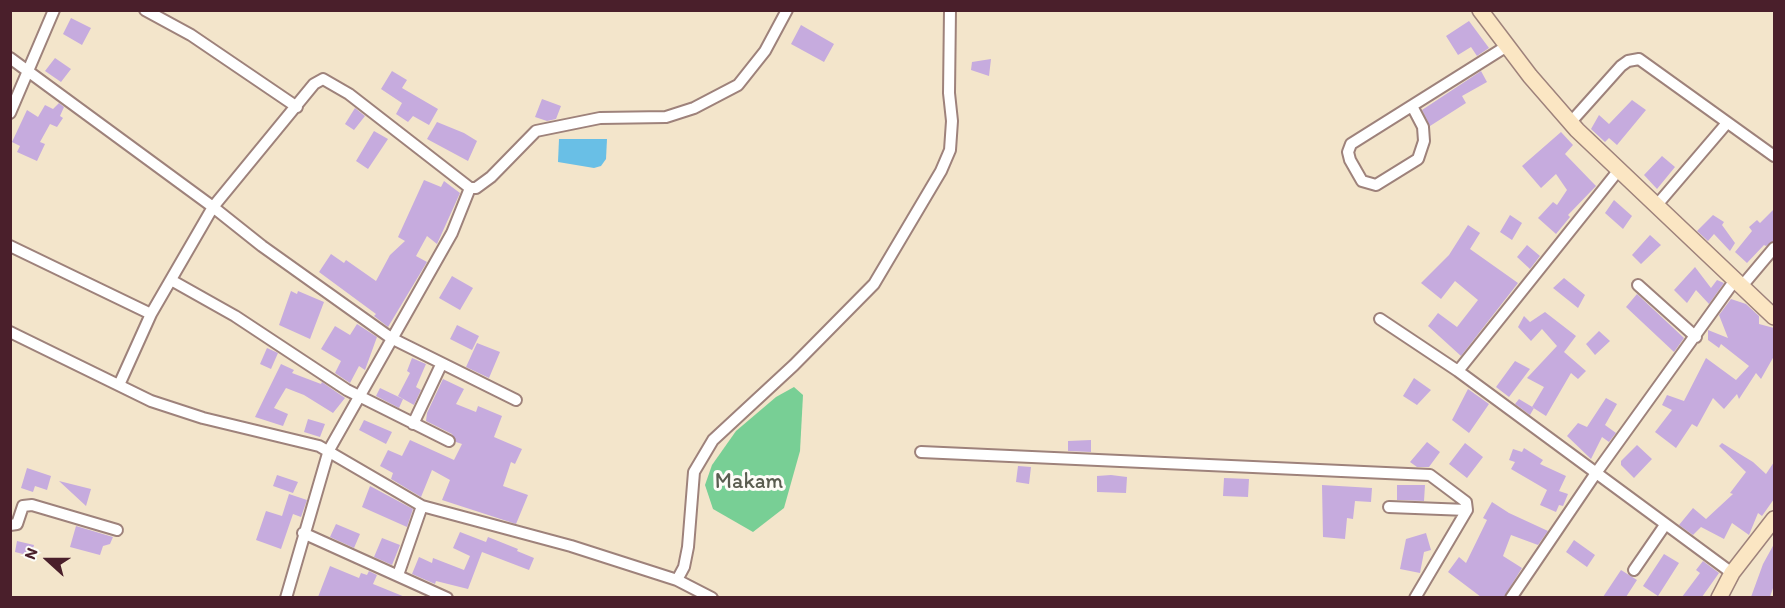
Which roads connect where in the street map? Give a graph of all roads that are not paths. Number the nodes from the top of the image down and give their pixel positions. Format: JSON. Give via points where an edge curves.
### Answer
{"nodes":[{"id":1,"x":54,"y":10,"type":"edge"},
{"id":2,"x":145,"y":10,"type":"edge"},
{"id":3,"x":787,"y":10,"type":"edge"},
{"id":4,"x":950,"y":10,"type":"edge"},
{"id":5,"x":1480,"y":10,"type":"edge"},
{"id":6,"x":1507,"y":46,"type":"junction"},
{"id":7,"x":10,"y":58,"type":"edge"},
{"id":8,"x":27,"y":71,"type":"junction"},
{"id":9,"x":1412,"y":106,"type":"junction"},
{"id":10,"x":297,"y":107,"type":"junction"},
{"id":11,"x":10,"y":113,"type":"edge"},
{"id":12,"x":1570,"y":123,"type":"junction"},
{"id":13,"x":1727,"y":123,"type":"junction"},
{"id":14,"x":1774,"y":156,"type":"edge"},
{"id":15,"x":1618,"y":171,"type":"junction"},
{"id":16,"x":470,"y":188,"type":"junction"},
{"id":17,"x":1656,"y":206,"type":"junction"},
{"id":18,"x":213,"y":207,"type":"junction"},
{"id":19,"x":10,"y":246,"type":"edge"},
{"id":20,"x":1774,"y":248,"type":"edge"},
{"id":21,"x":171,"y":280,"type":"junction"},
{"id":22,"x":1738,"y":283,"type":"junction"},
{"id":23,"x":1638,"y":285,"type":"dead end"},
{"id":24,"x":151,"y":315,"type":"junction"},
{"id":25,"x":1774,"y":317,"type":"edge"},
{"id":26,"x":1380,"y":319,"type":"dead end"},
{"id":27,"x":10,"y":332,"type":"edge"},
{"id":28,"x":1695,"y":337,"type":"junction"},
{"id":29,"x":391,"y":338,"type":"junction"},
{"id":30,"x":441,"y":365,"type":"junction"},
{"id":31,"x":1458,"y":371,"type":"junction"},
{"id":32,"x":118,"y":385,"type":"junction"},
{"id":33,"x":358,"y":397,"type":"junction"},
{"id":34,"x":516,"y":400,"type":"dead end"},
{"id":35,"x":413,"y":424,"type":"junction"},
{"id":36,"x":449,"y":441,"type":"dead end"},
{"id":37,"x":329,"y":450,"type":"junction"},
{"id":38,"x":921,"y":452,"type":"dead end"},
{"id":39,"x":1596,"y":473,"type":"junction"},
{"id":40,"x":422,"y":506,"type":"junction"},
{"id":41,"x":1389,"y":507,"type":"dead end"},
{"id":42,"x":1467,"y":510,"type":"junction"},
{"id":43,"x":1774,"y":519,"type":"edge"},
{"id":44,"x":10,"y":525,"type":"edge"},
{"id":45,"x":1665,"y":525,"type":"junction"},
{"id":46,"x":117,"y":530,"type":"dead end"},
{"id":47,"x":303,"y":533,"type":"junction"},
{"id":48,"x":1634,"y":570,"type":"dead end"},
{"id":49,"x":1732,"y":573,"type":"junction"},
{"id":50,"x":398,"y":575,"type":"junction"},
{"id":51,"x":677,"y":580,"type":"junction"},
{"id":52,"x":286,"y":597,"type":"edge"},
{"id":53,"x":447,"y":597,"type":"edge"},
{"id":54,"x":712,"y":597,"type":"edge"},
{"id":55,"x":1415,"y":597,"type":"edge"},
{"id":56,"x":1511,"y":597,"type":"edge"},
{"id":57,"x":1719,"y":597,"type":"edge"}],
"edges":[{"from":1,"to":8,"type":"street"},
{"from":2,"to":10,"type":"street","via":[[191,35]]},
{"from":3,"to":16,"type":"street","via":[[765,51],[738,85],[694,108],[666,117],[600,118],[536,131],[491,177]]},
{"from":4,"to":51,"type":"street","via":[[952,121],[950,150],[941,171],[874,284],[794,366],[713,440],[694,472],[688,547]]},
{"from":5,"to":6,"type":"street"},
{"from":6,"to":9,"type":"street"},
{"from":6,"to":12,"type":"street"},
{"from":7,"to":8,"type":"street"},
{"from":8,"to":11,"type":"street"},
{"from":8,"to":18,"type":"street"},
{"from":9,"to":9,"type":"street","via":[[1352,144],[1350,160],[1362,181],[1376,185],[1418,159],[1424,141],[1423,127]]},
{"from":10,"to":16,"type":"street","via":[[318,80],[328,80]]},
{"from":10,"to":18,"type":"street"},
{"from":12,"to":13,"type":"street","via":[[1621,66],[1639,59]]},
{"from":12,"to":15,"type":"street"},
{"from":13,"to":14,"type":"street"},
{"from":13,"to":17,"type":"street"},
{"from":15,"to":17,"type":"street"},
{"from":15,"to":31,"type":"street"},
{"from":16,"to":29,"type":"street","via":[[452,233]]},
{"from":17,"to":22,"type":"street"},
{"from":18,"to":21,"type":"street"},
{"from":18,"to":29,"type":"street"},
{"from":19,"to":24,"type":"street"},
{"from":20,"to":22,"type":"street"},
{"from":21,"to":24,"type":"street"},
{"from":21,"to":33,"type":"street","via":[[235,316]]},
{"from":22,"to":25,"type":"street"},
{"from":22,"to":28,"type":"street"},
{"from":23,"to":28,"type":"street"},
{"from":24,"to":32,"type":"street"},
{"from":26,"to":31,"type":"street"},
{"from":27,"to":32,"type":"street"},
{"from":28,"to":39,"type":"street"},
{"from":29,"to":30,"type":"street"},
{"from":29,"to":33,"type":"street"},
{"from":30,"to":34,"type":"street"},
{"from":30,"to":35,"type":"street"},
{"from":31,"to":39,"type":"street"},
{"from":32,"to":37,"type":"street","via":[[192,414]]},
{"from":33,"to":35,"type":"street"},
{"from":33,"to":37,"type":"street"},
{"from":35,"to":36,"type":"street"},
{"from":37,"to":40,"type":"street"},
{"from":37,"to":47,"type":"street"},
{"from":38,"to":42,"type":"street","via":[[1430,475],[1466,502]]},
{"from":39,"to":45,"type":"street"},
{"from":39,"to":56,"type":"street"},
{"from":40,"to":50,"type":"street"},
{"from":40,"to":51,"type":"street","via":[[571,546]]},
{"from":41,"to":42,"type":"street"},
{"from":42,"to":55,"type":"street"},
{"from":43,"to":49,"type":"street"},
{"from":44,"to":46,"type":"street","via":[[17,524],[23,506],[32,505]]},
{"from":45,"to":48,"type":"street"},
{"from":45,"to":49,"type":"street"},
{"from":47,"to":50,"type":"street"},
{"from":47,"to":52,"type":"street"},
{"from":49,"to":57,"type":"street"},
{"from":50,"to":53,"type":"street"},
{"from":51,"to":54,"type":"street"}]}
